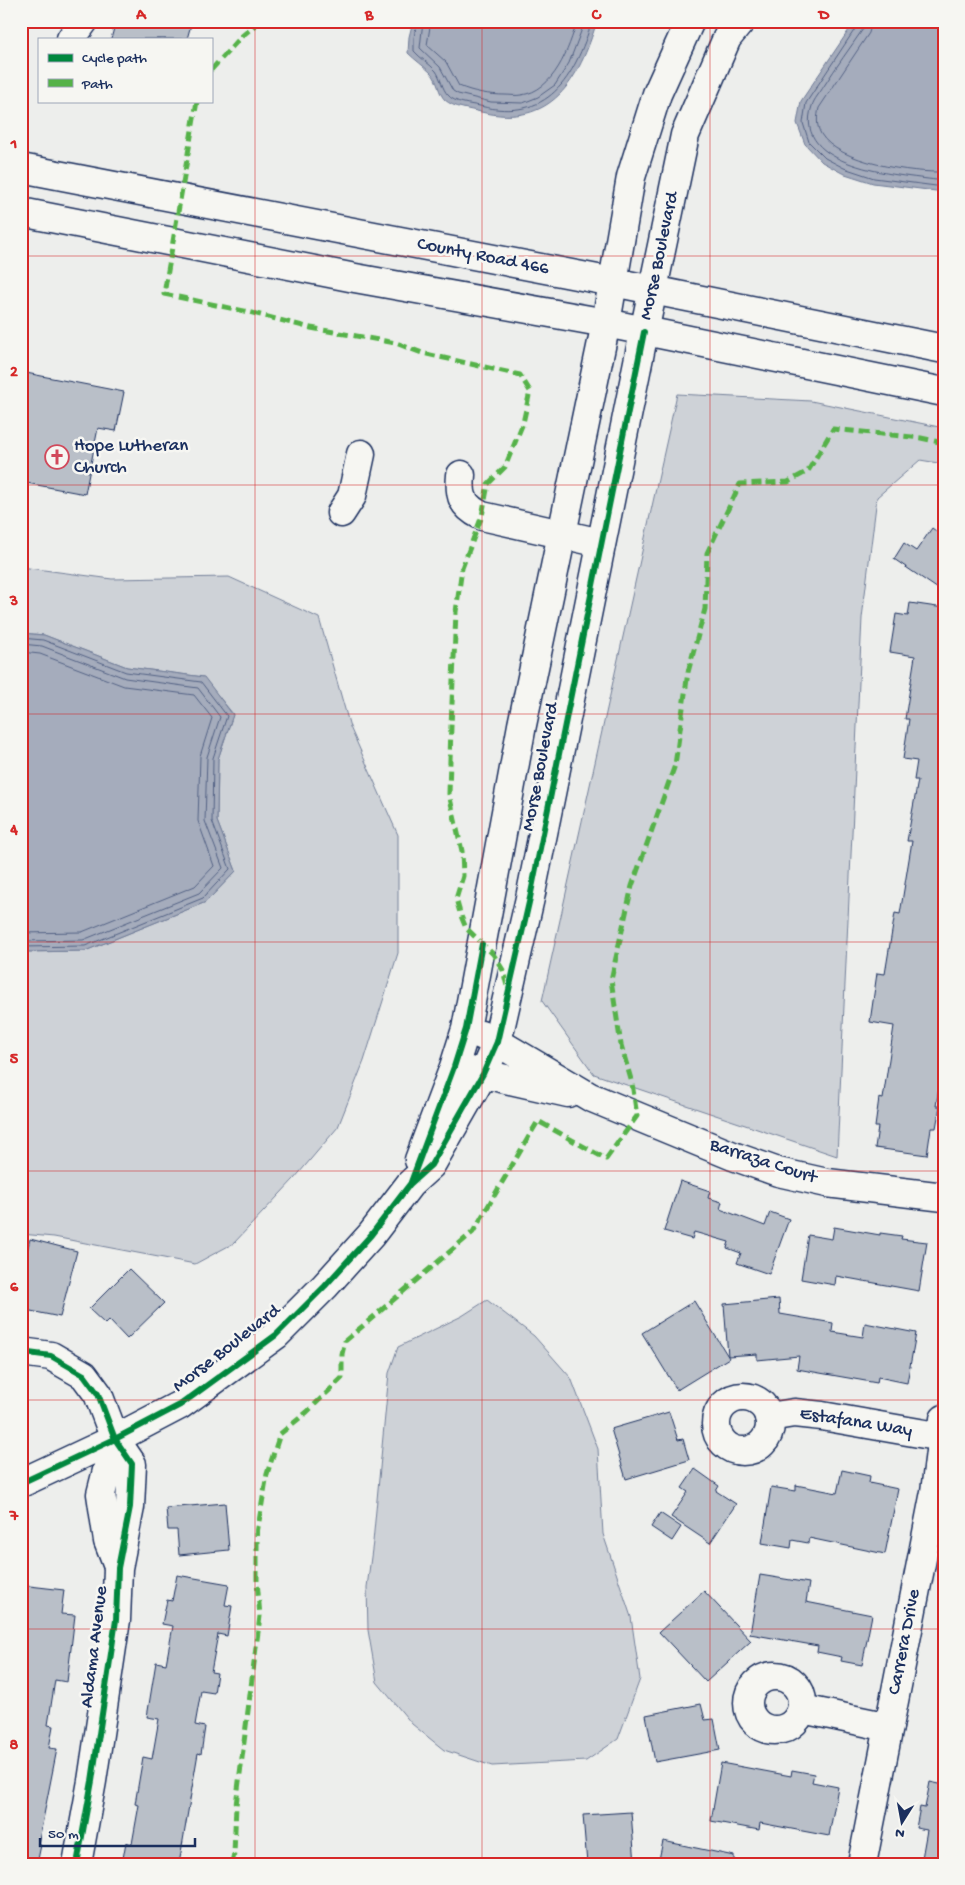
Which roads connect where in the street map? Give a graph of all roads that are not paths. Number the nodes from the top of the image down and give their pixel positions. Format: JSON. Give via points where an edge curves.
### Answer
{"nodes":[{"id":1,"x":84,"y":21,"type":"edge"},
{"id":2,"x":690,"y":21,"type":"edge"},
{"id":3,"x":741,"y":21,"type":"edge"},
{"id":4,"x":72,"y":38,"type":"edge"},
{"id":5,"x":21,"y":168,"type":"edge"},
{"id":6,"x":21,"y":212,"type":"edge"},
{"id":7,"x":613,"y":282,"type":"junction"},
{"id":8,"x":653,"y":290,"type":"junction"},
{"id":9,"x":606,"y":323,"type":"junction"},
{"id":10,"x":644,"y":332,"type":"junction"},
{"id":11,"x":944,"y":349,"type":"edge"},
{"id":12,"x":944,"y":392,"type":"edge"},
{"id":13,"x":361,"y":454,"type":"dead end"},
{"id":14,"x":461,"y":475,"type":"dead end"},
{"id":15,"x":341,"y":513,"type":"dead end"},
{"id":16,"x":561,"y":534,"type":"junction"},
{"id":17,"x":601,"y":543,"type":"junction"},
{"id":18,"x":522,"y":725,"type":"junction"},
{"id":19,"x":563,"y":732,"type":"junction"},
{"id":20,"x":466,"y":1029,"type":"junction"},
{"id":21,"x":497,"y":1042,"type":"junction"},
{"id":22,"x":454,"y":1067,"type":"junction"},
{"id":23,"x":483,"y":1074,"type":"junction"},
{"id":24,"x":590,"y":1097,"type":"junction"},
{"id":25,"x":410,"y":1184,"type":"junction"},
{"id":26,"x":944,"y":1197,"type":"edge"},
{"id":27,"x":21,"y":1352,"type":"edge"},
{"id":28,"x":769,"y":1417,"type":"dead end"},
{"id":29,"x":943,"y":1428,"type":"edge"},
{"id":30,"x":115,"y":1439,"type":"junction"},
{"id":31,"x":21,"y":1482,"type":"edge"},
{"id":32,"x":802,"y":1708,"type":"dead end"},
{"id":33,"x":889,"y":1727,"type":"junction"},
{"id":34,"x":77,"y":1864,"type":"edge"},
{"id":35,"x":862,"y":1864,"type":"edge"}],
"edges":[{"from":1,"to":4,"type":"street"},
{"from":2,"to":7,"type":"street","name":"Morse Boulevard","via":[[657,94],[631,177]]},
{"from":3,"to":8,"type":"street","name":"Morse Boulevard","via":[[727,38],[685,135]]},
{"from":5,"to":7,"type":"street","name":"County Road 466"},
{"from":6,"to":9,"type":"street","via":[[355,278]]},
{"from":7,"to":8,"type":"street","name":"County Road 466"},
{"from":7,"to":9,"type":"street","name":"Morse Boulevard"},
{"from":8,"to":10,"type":"street","name":"Morse Boulevard"},
{"from":8,"to":11,"type":"street","name":"County Road 466"},
{"from":9,"to":10,"type":"street"},
{"from":9,"to":16,"type":"street","name":"Morse Boulevard"},
{"from":10,"to":12,"type":"street"},
{"from":10,"to":17,"type":"street","name":"Morse Boulevard"},
{"from":13,"to":15,"type":"street","via":[[352,496]]},
{"from":14,"to":16,"type":"street","via":[[463,500],[471,511]]},
{"from":16,"to":17,"type":"street"},
{"from":16,"to":18,"type":"street","name":"Morse Boulevard"},
{"from":17,"to":19,"type":"street","name":"Morse Boulevard"},
{"from":18,"to":19,"type":"street"},
{"from":18,"to":20,"type":"street","name":"Morse Boulevard"},
{"from":19,"to":21,"type":"street","name":"Morse Boulevard"},
{"from":20,"to":21,"type":"street","name":"Barraza Court"},
{"from":20,"to":22,"type":"street","name":"Morse Boulevard"},
{"from":21,"to":23,"type":"street","name":"Morse Boulevard"},
{"from":21,"to":24,"type":"street","name":"Barraza Court"},
{"from":22,"to":23,"type":"street","name":"Barraza Court"},
{"from":22,"to":25,"type":"street","name":"Morse Boulevard"},
{"from":23,"to":24,"type":"street","name":"Barraza Court"},
{"from":23,"to":25,"type":"street","name":"Morse Boulevard","via":[[432,1165]]},
{"from":24,"to":26,"type":"street","name":"Barraza Court","via":[[778,1172],[836,1184]]},
{"from":25,"to":30,"type":"street","name":"Morse Boulevard","via":[[371,1235],[276,1335],[180,1405]]},
{"from":27,"to":30,"type":"street","via":[[51,1356],[84,1375],[98,1394]]},
{"from":28,"to":29,"type":"street","name":"Estafana Way","via":[[794,1412]]},
{"from":29,"to":33,"type":"street","name":"Carrera Drive","via":[[935,1492]]},
{"from":30,"to":31,"type":"street","name":"Morse Boulevard"},
{"from":30,"to":34,"type":"street","name":"Aldama Avenue","via":[[132,1464],[130,1507],[118,1568],[116,1620]]},
{"from":32,"to":33,"type":"street"},
{"from":33,"to":35,"type":"street","name":"Carrera Drive"}]}
